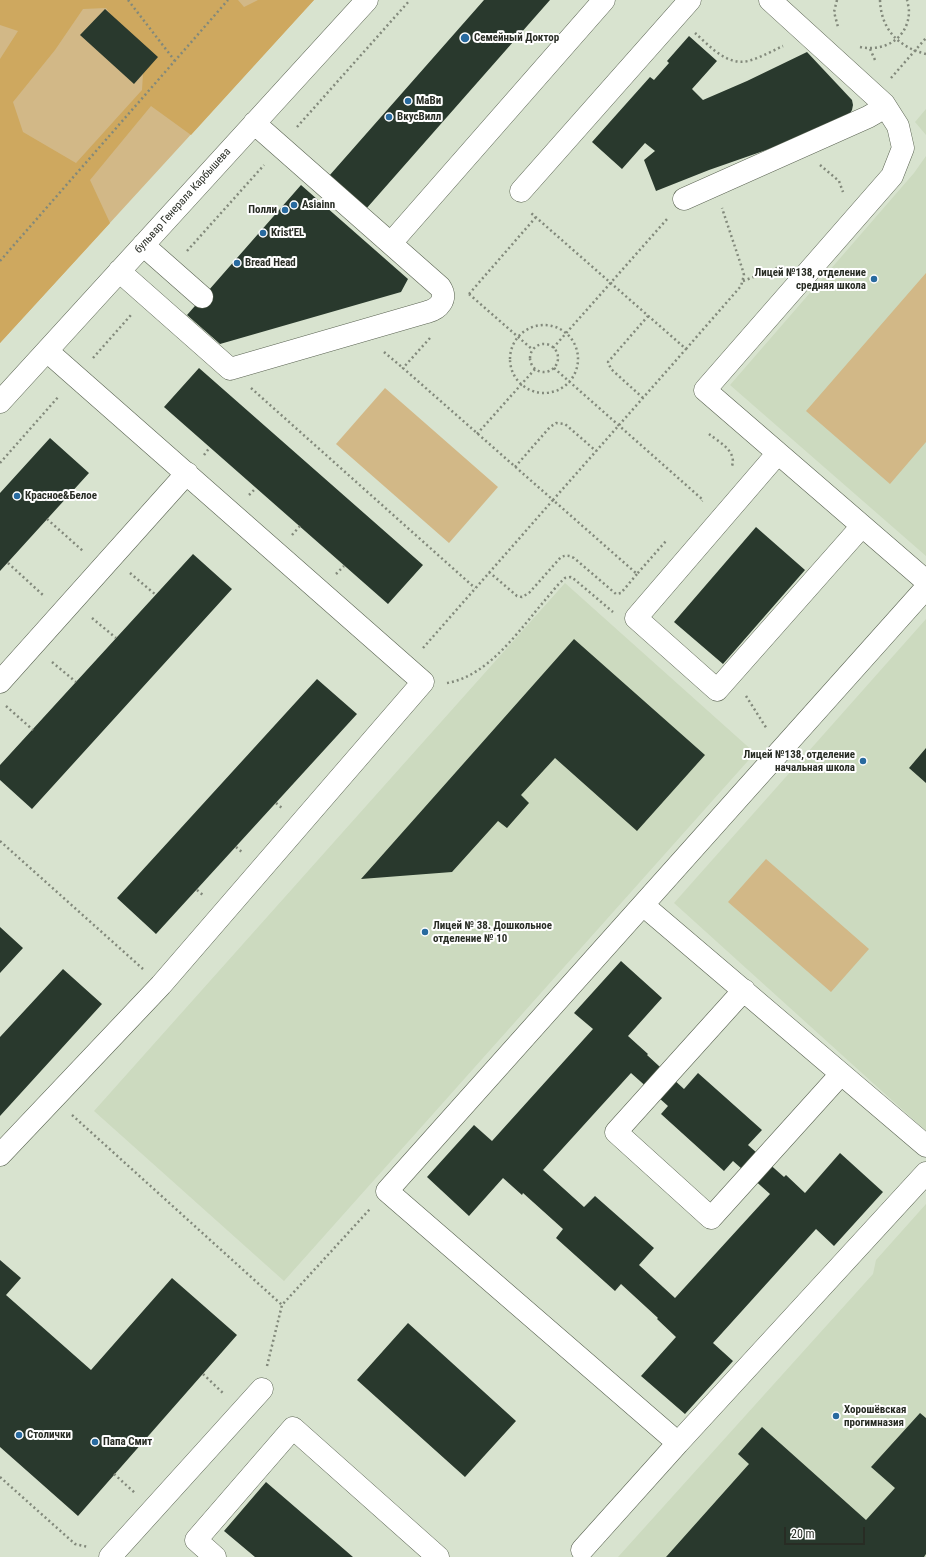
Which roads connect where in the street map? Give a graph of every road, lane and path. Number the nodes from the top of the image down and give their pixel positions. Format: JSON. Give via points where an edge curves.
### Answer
{"nodes":[{"id":1,"x":128,"y":0,"type":"edge"},
{"id":2,"x":228,"y":0,"type":"edge"},
{"id":3,"x":367,"y":0,"type":"edge"},
{"id":4,"x":410,"y":0,"type":"edge"},
{"id":5,"x":604,"y":0,"type":"edge"},
{"id":6,"x":770,"y":0,"type":"edge"},
{"id":7,"x":837,"y":0,"type":"edge"},
{"id":8,"x":880,"y":0,"type":"edge"},
{"id":9,"x":907,"y":0,"type":"edge"},
{"id":10,"x":682,"y":8,"type":"edge"},
{"id":11,"x":841,"y":32,"type":"dead end"},
{"id":12,"x":809,"y":35,"type":"junction"},
{"id":13,"x":926,"y":38,"type":"edge"},
{"id":14,"x":897,"y":40,"type":"junction"},
{"id":15,"x":857,"y":46,"type":"dead end"},
{"id":16,"x":914,"y":51,"type":"junction"},
{"id":17,"x":926,"y":54,"type":"edge"},
{"id":18,"x":175,"y":61,"type":"junction"},
{"id":19,"x":890,"y":79,"type":"dead end"},
{"id":20,"x":884,"y":104,"type":"junction"},
{"id":21,"x":254,"y":123,"type":"junction"},
{"id":22,"x":280,"y":146,"type":"junction"},
{"id":23,"x":800,"y":147,"type":"junction"},
{"id":24,"x":714,"y":186,"type":"junction"},
{"id":25,"x":521,"y":191,"type":"dead end"},
{"id":26,"x":844,"y":196,"type":"dead end"},
{"id":27,"x":684,"y":199,"type":"joint"},
{"id":28,"x":390,"y":243,"type":"junction"},
{"id":29,"x":143,"y":245,"type":"junction"},
{"id":30,"x":0,"y":261,"type":"edge"},
{"id":31,"x":782,"y":266,"type":"dead end"},
{"id":32,"x":171,"y":270,"type":"junction"},
{"id":33,"x":119,"y":271,"type":"junction"},
{"id":34,"x":743,"y":281,"type":"junction"},
{"id":35,"x":610,"y":283,"type":"junction"},
{"id":36,"x":469,"y":294,"type":"junction"},
{"id":37,"x":148,"y":296,"type":"junction"},
{"id":38,"x":202,"y":297,"type":"dead end"},
{"id":39,"x":464,"y":299,"type":"dead end"},
{"id":40,"x":648,"y":316,"type":"junction"},
{"id":41,"x":566,"y":333,"type":"junction"},
{"id":42,"x":433,"y":334,"type":"dead end"},
{"id":43,"x":518,"y":336,"type":"junction"},
{"id":44,"x":553,"y":348,"type":"junction"},
{"id":45,"x":686,"y":349,"type":"junction"},
{"id":46,"x":47,"y":350,"type":"junction"},
{"id":47,"x":533,"y":350,"type":"junction"},
{"id":48,"x":554,"y":368,"type":"junction"},
{"id":49,"x":230,"y":369,"type":"junction"},
{"id":50,"x":535,"y":369,"type":"junction"},
{"id":51,"x":77,"y":376,"type":"junction"},
{"id":52,"x":569,"y":382,"type":"junction"},
{"id":53,"x":521,"y":384,"type":"junction"},
{"id":54,"x":643,"y":398,"type":"junction"},
{"id":55,"x":0,"y":402,"type":"edge"},
{"id":56,"x":618,"y":425,"type":"junction"},
{"id":57,"x":477,"y":434,"type":"junction"},
{"id":58,"x":710,"y":434,"type":"dead end"},
{"id":59,"x":596,"y":451,"type":"junction"},
{"id":60,"x":778,"y":453,"type":"junction"},
{"id":61,"x":0,"y":463,"type":"edge"},
{"id":62,"x":515,"y":467,"type":"junction"},
{"id":63,"x":730,"y":469,"type":"dead end"},
{"id":64,"x":187,"y":473,"type":"junction"},
{"id":65,"x":708,"y":495,"type":"dead end"},
{"id":66,"x":552,"y":500,"type":"junction"},
{"id":67,"x":703,"y":500,"type":"junction"},
{"id":68,"x":698,"y":506,"type":"dead end"},
{"id":69,"x":48,"y":519,"type":"dead end"},
{"id":70,"x":862,"y":526,"type":"junction"},
{"id":71,"x":668,"y":540,"type":"dead end"},
{"id":72,"x":107,"y":562,"type":"junction"},
{"id":73,"x":8,"y":563,"type":"dead end"},
{"id":74,"x":489,"y":572,"type":"junction"},
{"id":75,"x":637,"y":574,"type":"junction"},
{"id":76,"x":926,"y":581,"type":"edge"},
{"id":77,"x":475,"y":588,"type":"junction"},
{"id":78,"x":926,"y":588,"type":"edge"},
{"id":79,"x":156,"y":595,"type":"dead end"},
{"id":80,"x":67,"y":607,"type":"junction"},
{"id":81,"x":636,"y":618,"type":"junction"},
{"id":82,"x":116,"y":638,"type":"dead end"},
{"id":83,"x":33,"y":645,"type":"junction"},
{"id":84,"x":406,"y":667,"type":"junction"},
{"id":85,"x":731,"y":674,"type":"junction"},
{"id":86,"x":0,"y":682,"type":"edge"},
{"id":87,"x":76,"y":682,"type":"dead end"},
{"id":88,"x":423,"y":682,"type":"junction"},
{"id":89,"x":5,"y":706,"type":"dead end"},
{"id":90,"x":33,"y":730,"type":"dead end"},
{"id":91,"x":768,"y":730,"type":"dead end"},
{"id":92,"x":0,"y":841,"type":"edge"},
{"id":93,"x":642,"y":905,"type":"junction"},
{"id":94,"x":161,"y":985,"type":"junction"},
{"id":95,"x":744,"y":990,"type":"junction"},
{"id":96,"x":841,"y":1074,"type":"junction"},
{"id":97,"x":54,"y":1099,"type":"junction"},
{"id":98,"x":926,"y":1146,"type":"edge"},
{"id":99,"x":0,"y":1155,"type":"edge"},
{"id":100,"x":926,"y":1173,"type":"edge"},
{"id":101,"x":387,"y":1191,"type":"junction"},
{"id":102,"x":282,"y":1305,"type":"junction"},
{"id":103,"x":262,"y":1388,"type":"joint"},
{"id":104,"x":678,"y":1443,"type":"junction"},
{"id":105,"x":0,"y":1477,"type":"edge"},
{"id":106,"x":582,"y":1550,"type":"dead end"},
{"id":107,"x":112,"y":1555,"type":"edge"},
{"id":108,"x":215,"y":1557,"type":"edge"},
{"id":109,"x":438,"y":1557,"type":"edge"}],
"edges":[{"from":1,"to":18,"type":"path"},
{"from":2,"to":18,"type":"path"},
{"from":3,"to":21,"type":"street","name":"бульвар Генерала Карбышева"},
{"from":4,"to":22,"type":"path"},
{"from":5,"to":28,"type":"street"},
{"from":6,"to":12,"type":"street"},
{"from":7,"to":11,"type":"path","via":[[834,12]]},
{"from":8,"to":14,"type":"path","via":[[880,10],[886,26]]},
{"from":9,"to":14,"type":"path","via":[[909,12],[906,27]]},
{"from":10,"to":12,"type":"path","via":[[719,54],[732,61],[748,61]]},
{"from":10,"to":25,"type":"street"},
{"from":12,"to":20,"type":"street"},
{"from":13,"to":16,"type":"path"},
{"from":14,"to":15,"type":"path","via":[[884,47],[870,49]]},
{"from":14,"to":16,"type":"path"},
{"from":16,"to":17,"type":"path"},
{"from":16,"to":19,"type":"path"},
{"from":18,"to":30,"type":"path"},
{"from":20,"to":23,"type":"street","via":[[872,115]]},
{"from":20,"to":60,"type":"street","via":[[898,126],[903,148],[892,176],[705,390]]},
{"from":21,"to":22,"type":"street"},
{"from":21,"to":29,"type":"street","name":"бульвар Генерала Карбышева"},
{"from":22,"to":28,"type":"street"},
{"from":22,"to":32,"type":"path"},
{"from":23,"to":24,"type":"street"},
{"from":23,"to":26,"type":"path","via":[[839,181]]},
{"from":24,"to":27,"type":"street"},
{"from":24,"to":34,"type":"path","via":[[742,268]]},
{"from":27,"to":35,"type":"path"},
{"from":28,"to":49,"type":"street","via":[[440,287],[444,296],[437,307]]},
{"from":29,"to":32,"type":"street"},
{"from":29,"to":33,"type":"street","name":"бульвар Генерала Карбышева"},
{"from":31,"to":34,"type":"path"},
{"from":32,"to":38,"type":"street"},
{"from":33,"to":37,"type":"street"},
{"from":33,"to":46,"type":"street","name":"бульвар Генерала Карбышева"},
{"from":34,"to":45,"type":"path"},
{"from":35,"to":36,"type":"path","via":[[536,217]]},
{"from":35,"to":40,"type":"path"},
{"from":35,"to":41,"type":"path"},
{"from":36,"to":39,"type":"path"},
{"from":36,"to":43,"type":"path"},
{"from":37,"to":49,"type":"street"},
{"from":37,"to":51,"type":"path"},
{"from":40,"to":45,"type":"path"},
{"from":40,"to":54,"type":"path","via":[[608,362],[611,369]]},
{"from":41,"to":43,"type":"path","via":[[555,326],[541,324],[528,328]]},
{"from":41,"to":44,"type":"path"},
{"from":41,"to":52,"type":"path","via":[[572,339],[578,353],[577,368]]},
{"from":42,"to":57,"type":"path","via":[[403,368]]},
{"from":43,"to":47,"type":"path"},
{"from":43,"to":53,"type":"path","via":[[510,350],[510,365]]},
{"from":44,"to":47,"type":"path","via":[[544,344]]},
{"from":44,"to":48,"type":"path","via":[[558,360]]},
{"from":45,"to":54,"type":"path"},
{"from":46,"to":51,"type":"street"},
{"from":46,"to":55,"type":"street","name":"бульвар Генерала Карбышева"},
{"from":47,"to":50,"type":"path","via":[[530,360]]},
{"from":48,"to":50,"type":"path","via":[[546,372]]},
{"from":48,"to":52,"type":"path"},
{"from":49,"to":77,"type":"path"},
{"from":50,"to":53,"type":"path"},
{"from":51,"to":61,"type":"path"},
{"from":51,"to":64,"type":"street"},
{"from":52,"to":53,"type":"path","via":[[554,392],[546,393],[528,389]]},
{"from":52,"to":56,"type":"path"},
{"from":53,"to":57,"type":"path"},
{"from":54,"to":56,"type":"path"},
{"from":56,"to":59,"type":"path"},
{"from":56,"to":67,"type":"path"},
{"from":57,"to":62,"type":"path"},
{"from":58,"to":63,"type":"path","via":[[731,453],[733,458]]},
{"from":59,"to":62,"type":"path","via":[[565,424],[556,423]]},
{"from":59,"to":66,"type":"path"},
{"from":60,"to":70,"type":"street"},
{"from":60,"to":81,"type":"street"},
{"from":62,"to":66,"type":"path"},
{"from":64,"to":72,"type":"street"},
{"from":64,"to":84,"type":"street"},
{"from":65,"to":67,"type":"path"},
{"from":66,"to":74,"type":"path"},
{"from":66,"to":75,"type":"path"},
{"from":67,"to":68,"type":"path"},
{"from":69,"to":72,"type":"path"},
{"from":70,"to":76,"type":"street"},
{"from":70,"to":85,"type":"street"},
{"from":71,"to":75,"type":"path"},
{"from":72,"to":79,"type":"path"},
{"from":72,"to":80,"type":"street"},
{"from":73,"to":80,"type":"path"},
{"from":74,"to":75,"type":"path","via":[[517,596],[522,597],[565,556],[574,558],[616,594],[621,593]]},
{"from":74,"to":77,"type":"path"},
{"from":77,"to":84,"type":"path"},
{"from":78,"to":93,"type":"street"},
{"from":80,"to":82,"type":"path"},
{"from":80,"to":83,"type":"street"},
{"from":81,"to":85,"type":"street","via":[[717,690]]},
{"from":81,"to":88,"type":"path","via":[[613,612],[574,579],[565,578],[495,657],[479,671],[451,683],[439,685]]},
{"from":83,"to":86,"type":"street"},
{"from":83,"to":87,"type":"path"},
{"from":84,"to":88,"type":"street"},
{"from":85,"to":91,"type":"path"},
{"from":88,"to":94,"type":"street"},
{"from":89,"to":90,"type":"path"},
{"from":92,"to":94,"type":"path"},
{"from":93,"to":95,"type":"street"},
{"from":93,"to":101,"type":"street"},
{"from":94,"to":97,"type":"street"},
{"from":95,"to":96,"type":"street"},
{"from":95,"to":96,"type":"street","via":[[616,1132],[711,1218]]},
{"from":96,"to":98,"type":"street"},
{"from":97,"to":99,"type":"street"},
{"from":97,"to":102,"type":"path"},
{"from":100,"to":104,"type":"street"},
{"from":101,"to":102,"type":"path"},
{"from":101,"to":104,"type":"street"},
{"from":102,"to":103,"type":"path"},
{"from":103,"to":107,"type":"street"},
{"from":104,"to":106,"type":"street"},
{"from":105,"to":107,"type":"path","via":[[75,1544]]},
{"from":108,"to":109,"type":"street","via":[[196,1540],[293,1428]]}]}
